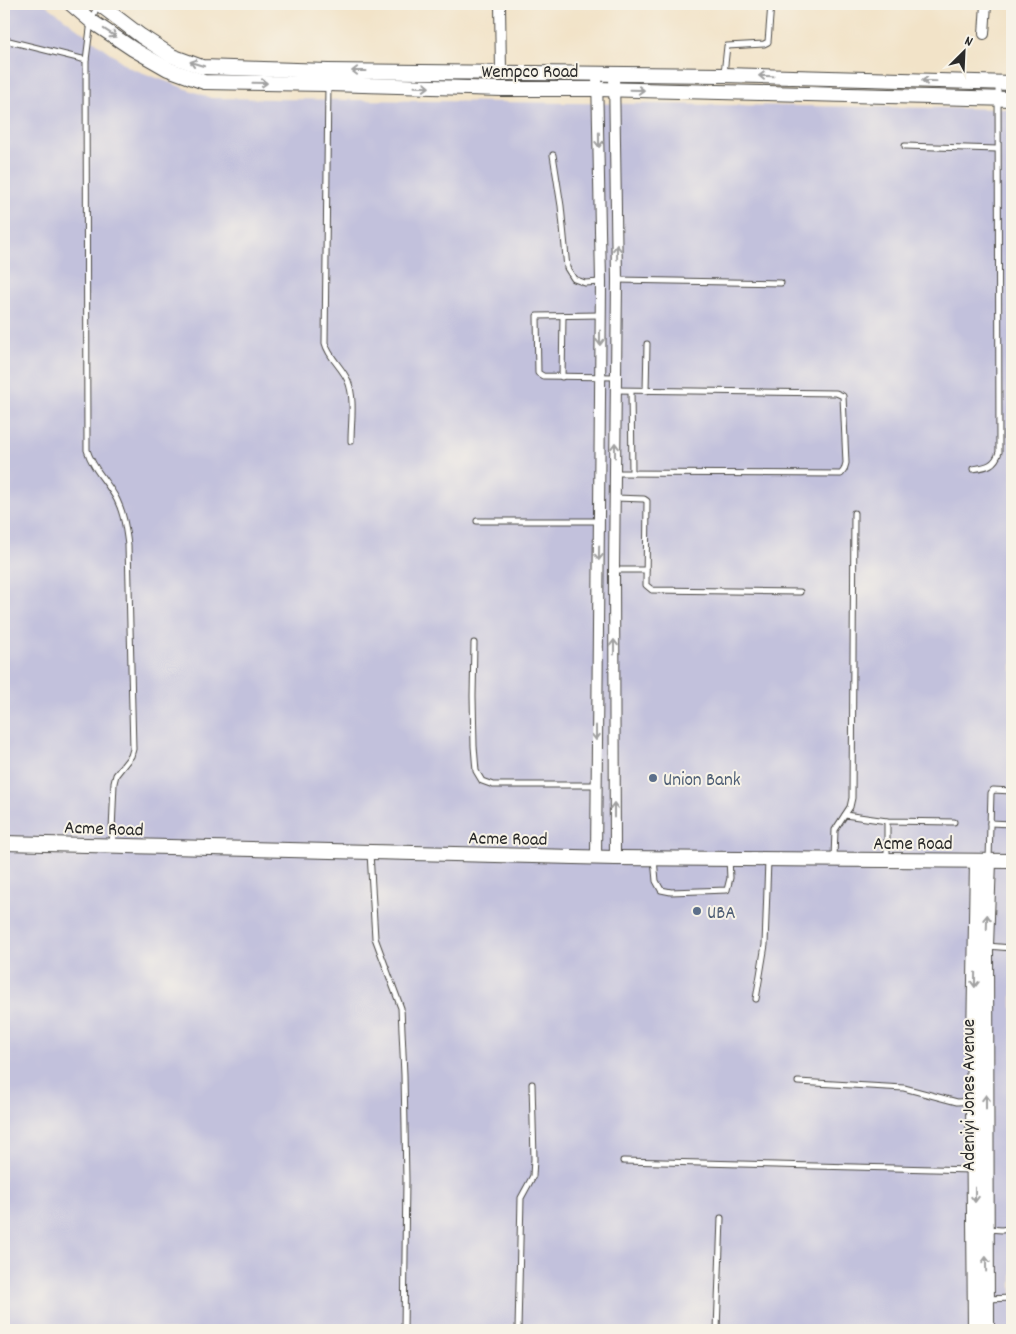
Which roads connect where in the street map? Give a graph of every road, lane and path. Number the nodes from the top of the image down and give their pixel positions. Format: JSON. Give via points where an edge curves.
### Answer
{"nodes":[{"id":1,"x":71,"y":4,"type":"edge"},
{"id":2,"x":99,"y":4,"type":"edge"},
{"id":3,"x":500,"y":4,"type":"edge"},
{"id":4,"x":771,"y":4,"type":"edge"},
{"id":5,"x":986,"y":4,"type":"edge"},
{"id":6,"x":91,"y":21,"type":"junction"},
{"id":7,"x":984,"y":34,"type":"dead end"},
{"id":8,"x":4,"y":38,"type":"edge"},
{"id":9,"x":86,"y":60,"type":"junction"},
{"id":10,"x":501,"y":72,"type":"junction"},
{"id":11,"x":598,"y":74,"type":"junction"},
{"id":12,"x":614,"y":74,"type":"junction"},
{"id":13,"x":724,"y":75,"type":"junction"},
{"id":14,"x":328,"y":77,"type":"junction"},
{"id":15,"x":1005,"y":83,"type":"edge"},
{"id":16,"x":598,"y":89,"type":"junction"},
{"id":17,"x":615,"y":89,"type":"junction"},
{"id":18,"x":998,"y":99,"type":"junction"},
{"id":19,"x":1012,"y":100,"type":"edge"},
{"id":20,"x":904,"y":146,"type":"dead end"},
{"id":21,"x":997,"y":149,"type":"junction"},
{"id":22,"x":553,"y":155,"type":"dead end"},
{"id":23,"x":617,"y":280,"type":"junction"},
{"id":24,"x":601,"y":282,"type":"junction"},
{"id":25,"x":781,"y":283,"type":"dead end"},
{"id":26,"x":600,"y":315,"type":"junction"},
{"id":27,"x":563,"y":316,"type":"junction"},
{"id":28,"x":647,"y":344,"type":"dead end"},
{"id":29,"x":562,"y":377,"type":"junction"},
{"id":30,"x":600,"y":377,"type":"junction"},
{"id":31,"x":615,"y":378,"type":"junction"},
{"id":32,"x":615,"y":390,"type":"junction"},
{"id":33,"x":631,"y":391,"type":"junction"},
{"id":34,"x":646,"y":391,"type":"junction"},
{"id":35,"x":351,"y":441,"type":"dead end"},
{"id":36,"x":973,"y":469,"type":"dead end"},
{"id":37,"x":615,"y":473,"type":"junction"},
{"id":38,"x":632,"y":473,"type":"junction"},
{"id":39,"x":615,"y":498,"type":"junction"},
{"id":40,"x":854,"y":513,"type":"dead end"},
{"id":41,"x":477,"y":521,"type":"dead end"},
{"id":42,"x":599,"y":521,"type":"junction"},
{"id":43,"x":614,"y":570,"type":"junction"},
{"id":44,"x":646,"y":570,"type":"junction"},
{"id":45,"x":800,"y":592,"type":"dead end"},
{"id":46,"x":474,"y":643,"type":"dead end"},
{"id":47,"x":614,"y":701,"type":"junction"},
{"id":48,"x":596,"y":702,"type":"junction"},
{"id":49,"x":596,"y":785,"type":"junction"},
{"id":50,"x":1012,"y":791,"type":"edge"},
{"id":51,"x":845,"y":815,"type":"junction"},
{"id":52,"x":887,"y":821,"type":"junction"},
{"id":53,"x":954,"y":822,"type":"dead end"},
{"id":54,"x":990,"y":823,"type":"junction"},
{"id":55,"x":1012,"y":824,"type":"edge"},
{"id":56,"x":4,"y":843,"type":"edge"},
{"id":57,"x":113,"y":847,"type":"junction"},
{"id":58,"x":370,"y":852,"type":"junction"},
{"id":59,"x":596,"y":858,"type":"junction"},
{"id":60,"x":614,"y":858,"type":"junction"},
{"id":61,"x":654,"y":859,"type":"junction"},
{"id":62,"x":729,"y":859,"type":"junction"},
{"id":63,"x":768,"y":860,"type":"junction"},
{"id":64,"x":834,"y":860,"type":"junction"},
{"id":65,"x":887,"y":860,"type":"junction"},
{"id":66,"x":983,"y":861,"type":"junction"},
{"id":67,"x":1012,"y":861,"type":"edge"},
{"id":68,"x":986,"y":946,"type":"junction"},
{"id":69,"x":1012,"y":948,"type":"edge"},
{"id":70,"x":756,"y":999,"type":"dead end"},
{"id":71,"x":798,"y":1082,"type":"dead end"},
{"id":72,"x":532,"y":1084,"type":"dead end"},
{"id":73,"x":973,"y":1101,"type":"junction"},
{"id":74,"x":623,"y":1161,"type":"dead end"},
{"id":75,"x":980,"y":1170,"type":"junction"},
{"id":76,"x":721,"y":1218,"type":"dead end"},
{"id":77,"x":1012,"y":1228,"type":"edge"},
{"id":78,"x":980,"y":1229,"type":"junction"},
{"id":79,"x":1012,"y":1298,"type":"edge"},
{"id":80,"x":987,"y":1299,"type":"junction"},
{"id":81,"x":404,"y":1330,"type":"edge"},
{"id":82,"x":518,"y":1330,"type":"edge"},
{"id":83,"x":717,"y":1330,"type":"edge"},
{"id":84,"x":975,"y":1330,"type":"edge"},
{"id":85,"x":986,"y":1330,"type":"edge"}],
"edges":[{"from":1,"to":6,"type":"street","name":"Wempco Road"},
{"from":2,"to":6,"type":"lane"},
{"from":14,"to":2,"type":"street","name":"Wempco Road","one_way":true,"via":[[202,67],[172,56]]},
{"from":3,"to":10,"type":"street"},
{"from":4,"to":13,"type":"lane","via":[[768,42],[727,46]]},
{"from":5,"to":7,"type":"street"},
{"from":6,"to":9,"type":"lane"},
{"from":6,"to":14,"type":"street","name":"Wempco Road","one_way":true,"via":[[168,69],[204,82]]},
{"from":8,"to":9,"type":"lane"},
{"from":9,"to":57,"type":"lane","via":[[87,450],[90,461],[122,511],[128,545],[133,748],[114,784]]},
{"from":10,"to":11,"type":"street","name":"Wempco Road"},
{"from":10,"to":14,"type":"street","name":"Wempco Road","one_way":true},
{"from":11,"to":12,"type":"street","name":"Wempco Road"},
{"from":11,"to":16,"type":"street"},
{"from":12,"to":13,"type":"street","name":"Wempco Road"},
{"from":12,"to":17,"type":"street"},
{"from":15,"to":13,"type":"street","name":"Wempco Road","one_way":true},
{"from":14,"to":16,"type":"street","name":"Wempco Road","one_way":true,"via":[[502,89]]},
{"from":14,"to":35,"type":"lane","via":[[325,343],[348,381],[352,397]]},
{"from":15,"to":18,"type":"lane"},
{"from":16,"to":17,"type":"street","name":"Wempco Road"},
{"from":16,"to":24,"type":"street","one_way":true},
{"from":17,"to":18,"type":"street","name":"Wempco Road","one_way":true},
{"from":23,"to":17,"type":"street","one_way":true},
{"from":18,"to":19,"type":"street","name":"Wempco Road"},
{"from":18,"to":21,"type":"lane"},
{"from":20,"to":21,"type":"lane"},
{"from":21,"to":36,"type":"lane","via":[[999,452],[989,466]]},
{"from":22,"to":24,"type":"lane","via":[[566,268],[574,279],[585,283]]},
{"from":23,"to":25,"type":"lane"},
{"from":23,"to":31,"type":"street"},
{"from":24,"to":26,"type":"street"},
{"from":26,"to":27,"type":"lane"},
{"from":26,"to":30,"type":"street","one_way":true},
{"from":27,"to":29,"type":"lane"},
{"from":27,"to":29,"type":"lane","via":[[539,315],[537,318],[538,373]]},
{"from":28,"to":34,"type":"lane"},
{"from":29,"to":30,"type":"lane"},
{"from":30,"to":31,"type":"lane"},
{"from":30,"to":42,"type":"street"},
{"from":31,"to":32,"type":"street"},
{"from":32,"to":33,"type":"lane"},
{"from":37,"to":32,"type":"street","one_way":true},
{"from":33,"to":34,"type":"lane"},
{"from":33,"to":38,"type":"lane"},
{"from":34,"to":38,"type":"lane","via":[[836,393],[843,396],[846,463],[841,474]]},
{"from":37,"to":38,"type":"lane"},
{"from":37,"to":39,"type":"street"},
{"from":39,"to":43,"type":"street"},
{"from":39,"to":44,"type":"lane","via":[[647,501]]},
{"from":40,"to":51,"type":"lane","via":[[852,798]]},
{"from":41,"to":42,"type":"lane"},
{"from":42,"to":48,"type":"street","one_way":true},
{"from":43,"to":44,"type":"lane"},
{"from":47,"to":43,"type":"street","one_way":true},
{"from":44,"to":45,"type":"lane","via":[[646,585],[652,590]]},
{"from":46,"to":49,"type":"lane","via":[[474,746],[476,771],[482,781],[494,785]]},
{"from":47,"to":48,"type":"street"},
{"from":60,"to":47,"type":"street","one_way":true},
{"from":48,"to":49,"type":"street","one_way":true},
{"from":49,"to":59,"type":"street"},
{"from":50,"to":54,"type":"lane","via":[[992,791]]},
{"from":51,"to":52,"type":"lane"},
{"from":51,"to":64,"type":"lane","via":[[835,830]]},
{"from":52,"to":53,"type":"lane"},
{"from":52,"to":65,"type":"lane"},
{"from":54,"to":55,"type":"lane"},
{"from":54,"to":66,"type":"lane"},
{"from":56,"to":57,"type":"street","name":"Acme Road"},
{"from":57,"to":58,"type":"street","name":"Acme Road"},
{"from":58,"to":59,"type":"street","name":"Acme Road"},
{"from":58,"to":81,"type":"lane","via":[[375,938],[400,1008],[406,1180]]},
{"from":59,"to":60,"type":"street","name":"Acme Road"},
{"from":60,"to":61,"type":"street","name":"Acme Road"},
{"from":61,"to":62,"type":"street","name":"Acme Road"},
{"from":61,"to":62,"type":"lane","via":[[656,881],[661,890],[671,892],[727,890]]},
{"from":62,"to":63,"type":"street","name":"Acme Road"},
{"from":63,"to":64,"type":"street","name":"Acme Road"},
{"from":63,"to":70,"type":"lane","via":[[765,945]]},
{"from":64,"to":65,"type":"street","name":"Acme Road"},
{"from":65,"to":66,"type":"street","name":"Acme Road"},
{"from":66,"to":67,"type":"street","name":"Acme Road"},
{"from":68,"to":66,"type":"street","name":"Adeniyi Jones Avenue","one_way":true},
{"from":66,"to":73,"type":"street","name":"Adeniyi Jones Avenue","one_way":true},
{"from":68,"to":69,"type":"lane"},
{"from":75,"to":68,"type":"street","name":"Adeniyi Jones Avenue","one_way":true},
{"from":71,"to":73,"type":"lane","via":[[904,1088],[957,1102]]},
{"from":72,"to":82,"type":"lane","via":[[534,1159],[532,1176],[521,1198]]},
{"from":73,"to":75,"type":"street","name":"Adeniyi Jones Avenue"},
{"from":74,"to":75,"type":"lane"},
{"from":75,"to":78,"type":"street","name":"Adeniyi Jones Avenue"},
{"from":76,"to":83,"type":"lane"},
{"from":77,"to":78,"type":"lane"},
{"from":80,"to":78,"type":"street","name":"Adeniyi Jones Avenue","one_way":true},
{"from":78,"to":84,"type":"street","name":"Adeniyi Jones Avenue"},
{"from":79,"to":80,"type":"lane"},
{"from":80,"to":85,"type":"street","name":"Adeniyi Jones Avenue"}]}
